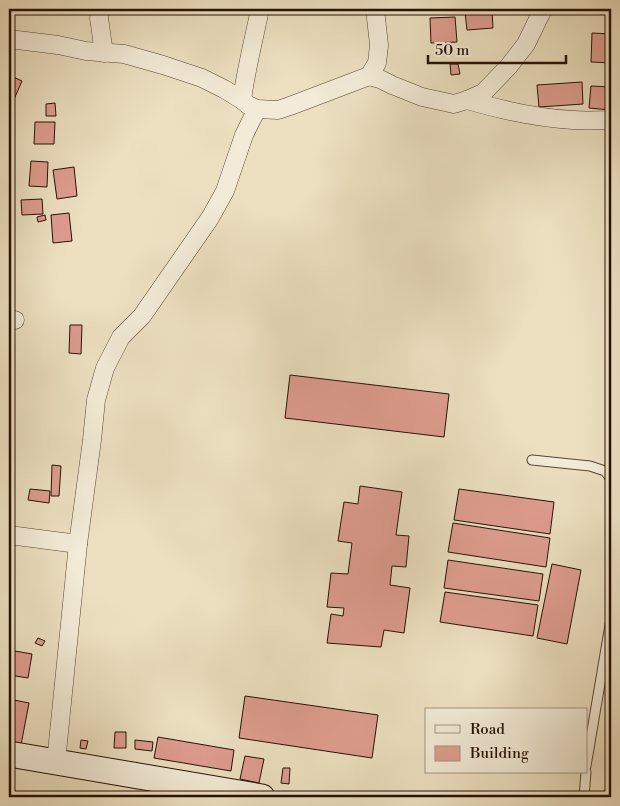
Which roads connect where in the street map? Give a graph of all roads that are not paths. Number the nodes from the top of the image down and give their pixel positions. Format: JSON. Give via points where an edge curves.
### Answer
{"nodes":[{"id":1,"x":100,"y":9,"type":"edge"},
{"id":2,"x":260,"y":9,"type":"edge"},
{"id":3,"x":375,"y":9,"type":"edge"},
{"id":4,"x":542,"y":9,"type":"edge"},
{"id":5,"x":9,"y":39,"type":"edge"},
{"id":6,"x":104,"y":53,"type":"junction"},
{"id":7,"x":369,"y":76,"type":"junction"},
{"id":8,"x":242,"y":100,"type":"junction"},
{"id":9,"x":467,"y":100,"type":"junction"},
{"id":10,"x":257,"y":109,"type":"junction"},
{"id":11,"x":611,"y":120,"type":"edge"},
{"id":12,"x":532,"y":460,"type":"dead end"},
{"id":13,"x":611,"y":479,"type":"edge"},
{"id":14,"x":9,"y":535,"type":"edge"},
{"id":15,"x":78,"y":544,"type":"junction"},
{"id":16,"x":611,"y":619,"type":"edge"},
{"id":17,"x":9,"y":754,"type":"edge"},
{"id":18,"x":588,"y":754,"type":"edge"},
{"id":19,"x":56,"y":762,"type":"junction"},
{"id":20,"x":586,"y":774,"type":"edge"},
{"id":21,"x":262,"y":797,"type":"edge"},
{"id":22,"x":584,"y":797,"type":"edge"}],
"edges":[{"from":1,"to":6,"type":"street"},
{"from":2,"to":8,"type":"street"},
{"from":3,"to":7,"type":"street","via":[[379,45],[377,64]]},
{"from":4,"to":9,"type":"street","via":[[526,44],[509,66],[483,94]]},
{"from":5,"to":6,"type":"street"},
{"from":6,"to":8,"type":"street","via":[[124,54],[202,78]]},
{"from":7,"to":9,"type":"street","via":[[422,97],[454,104]]},
{"from":7,"to":10,"type":"street","via":[[278,110]]},
{"from":8,"to":10,"type":"street"},
{"from":9,"to":11,"type":"street","via":[[528,115]]},
{"from":10,"to":15,"type":"street","via":[[244,135],[225,192],[210,218],[142,316],[121,337],[105,368],[96,400]]},
{"from":12,"to":13,"type":"lane","via":[[590,466],[604,471]]},
{"from":14,"to":15,"type":"street"},
{"from":15,"to":19,"type":"street"},
{"from":16,"to":18,"type":"lane"},
{"from":17,"to":19,"type":"main road"},
{"from":19,"to":21,"type":"main road"},
{"from":20,"to":22,"type":"lane"}]}
